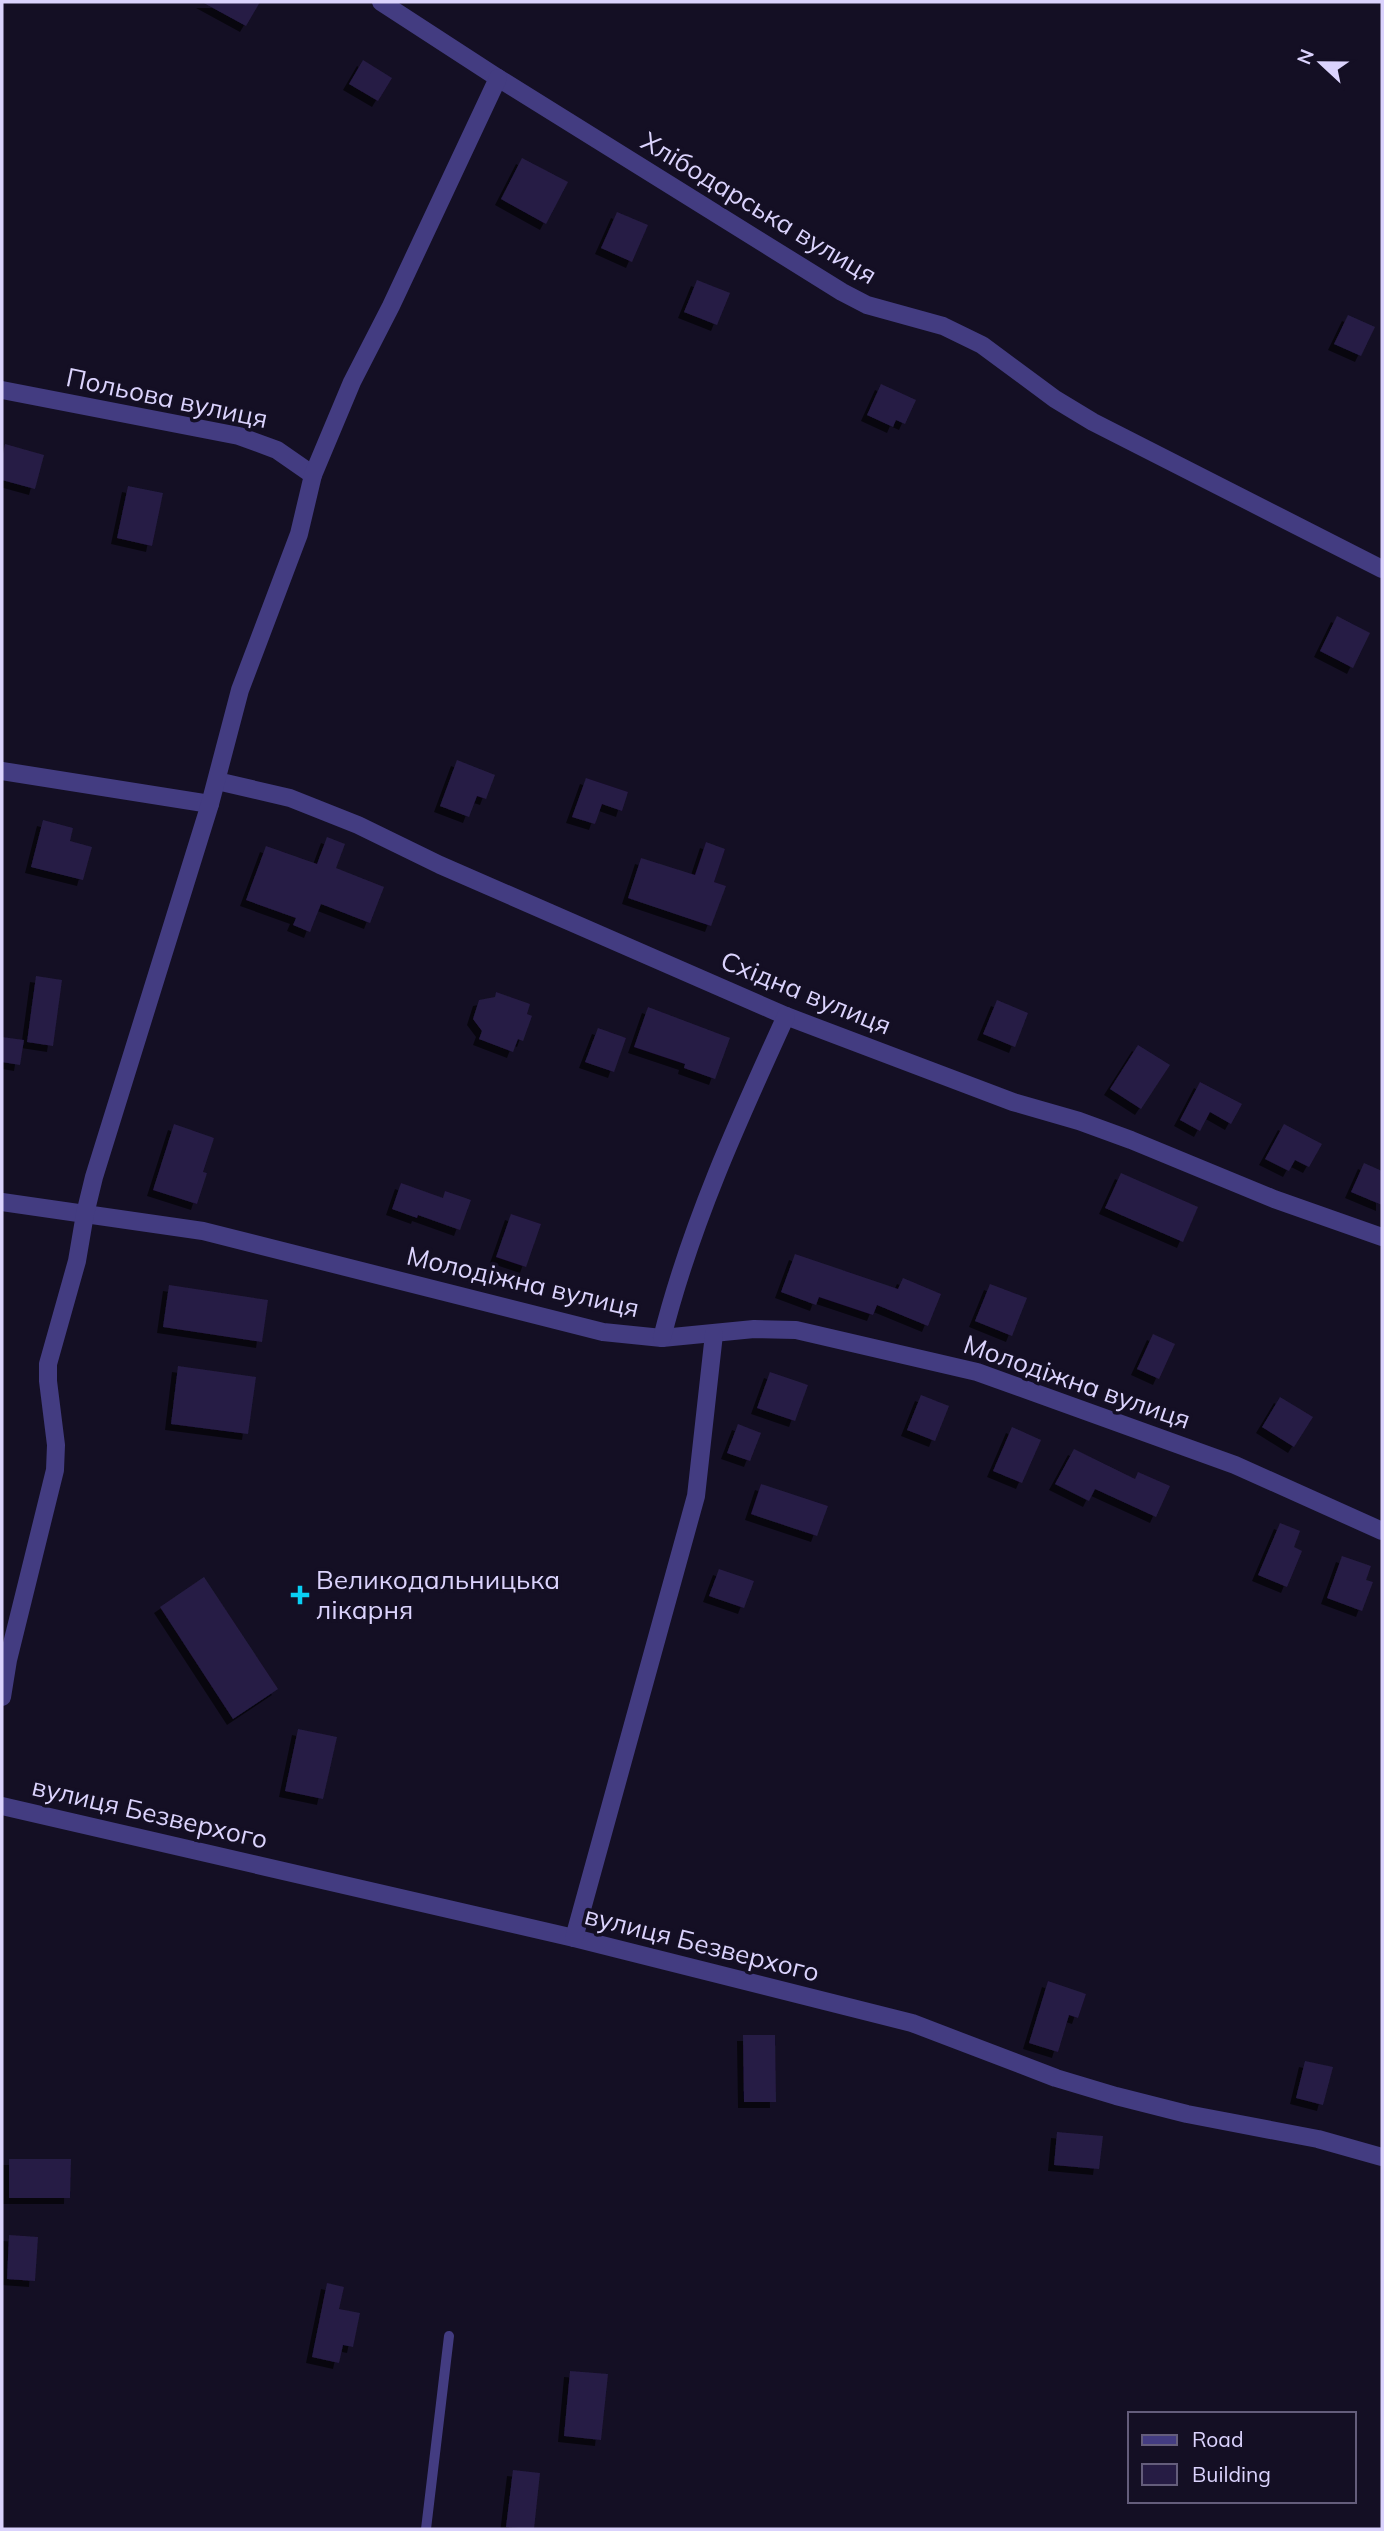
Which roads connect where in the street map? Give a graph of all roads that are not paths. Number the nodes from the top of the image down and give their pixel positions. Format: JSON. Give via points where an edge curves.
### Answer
{"nodes":[{"id":1,"x":381,"y":2,"type":"edge"},
{"id":2,"x":498,"y":78,"type":"junction"},
{"id":3,"x":2,"y":390,"type":"edge"},
{"id":4,"x":313,"y":475,"type":"junction"},
{"id":5,"x":1382,"y":569,"type":"edge"},
{"id":6,"x":2,"y":771,"type":"edge"},
{"id":7,"x":216,"y":781,"type":"junction"},
{"id":8,"x":210,"y":803,"type":"junction"},
{"id":9,"x":786,"y":1016,"type":"junction"},
{"id":10,"x":2,"y":1202,"type":"edge"},
{"id":11,"x":85,"y":1214,"type":"junction"},
{"id":12,"x":1382,"y":1237,"type":"edge"},
{"id":13,"x":714,"y":1334,"type":"junction"},
{"id":14,"x":662,"y":1338,"type":"junction"},
{"id":15,"x":1382,"y":1531,"type":"edge"},
{"id":16,"x":5,"y":1660,"type":"edge"},
{"id":17,"x":2,"y":1697,"type":"edge"},
{"id":18,"x":2,"y":1806,"type":"edge"},
{"id":19,"x":574,"y":1938,"type":"junction"},
{"id":20,"x":1382,"y":2157,"type":"edge"},
{"id":21,"x":449,"y":2336,"type":"dead end"},
{"id":22,"x":426,"y":2529,"type":"edge"}],
"edges":[{"from":1,"to":2,"type":"street","name":"Хлібодарська вулиця"},
{"from":2,"to":4,"type":"street","via":[[352,382]]},
{"from":2,"to":5,"type":"street","name":"Хлібодарська вулиця","via":[[842,292],[867,305],[943,326],[982,345],[1055,400],[1093,422]]},
{"from":3,"to":4,"type":"street","name":"Польова вулиця","via":[[239,436],[277,450]]},
{"from":4,"to":7,"type":"street","via":[[299,534],[240,690]]},
{"from":6,"to":8,"type":"street"},
{"from":7,"to":8,"type":"street"},
{"from":7,"to":9,"type":"street","name":"Східна вулиця","via":[[290,798],[358,825]]},
{"from":8,"to":11,"type":"street"},
{"from":9,"to":12,"type":"street","name":"Східна вулиця","via":[[1013,1102],[1131,1140]]},
{"from":9,"to":14,"type":"street","via":[[687,1247]]},
{"from":10,"to":11,"type":"street","name":"Молодіжна вулиця"},
{"from":11,"to":14,"type":"street","name":"Молодіжна вулиця","via":[[203,1231],[603,1332]]},
{"from":11,"to":16,"type":"street","via":[[77,1261],[48,1363],[55,1471]]},
{"from":13,"to":14,"type":"street","name":"Молодіжна вулиця"},
{"from":13,"to":15,"type":"street","name":"Молодіжна вулиця","via":[[754,1329],[796,1331],[999,1379],[1235,1465]]},
{"from":13,"to":19,"type":"street","via":[[696,1496]]},
{"from":16,"to":17,"type":"street"},
{"from":18,"to":19,"type":"street","name":"вулиця Безверхого"},
{"from":19,"to":20,"type":"street","name":"вулиця Безверхого","via":[[912,2023],[1116,2096],[1318,2138]]},
{"from":21,"to":22,"type":"lane"}]}
